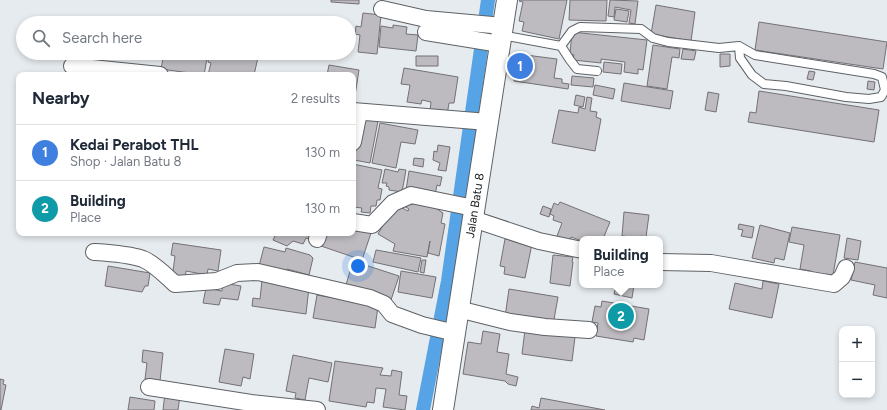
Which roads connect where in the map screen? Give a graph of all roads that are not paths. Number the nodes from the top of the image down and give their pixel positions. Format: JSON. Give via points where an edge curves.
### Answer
{"nodes":[{"id":1,"x":507,"y":0,"type":"edge"},
{"id":2,"x":382,"y":10,"type":"dead end"},
{"id":3,"x":492,"y":34,"type":"junction"},
{"id":4,"x":561,"y":46,"type":"junction"},
{"id":5,"x":739,"y":46,"type":"junction"},
{"id":6,"x":72,"y":66,"type":"dead end"},
{"id":7,"x":131,"y":72,"type":"edge"},
{"id":8,"x":596,"y":72,"type":"dead end"},
{"id":9,"x":356,"y":112,"type":"edge"},
{"id":10,"x":484,"y":122,"type":"junction"},
{"id":11,"x":471,"y":211,"type":"junction"},
{"id":12,"x":356,"y":222,"type":"edge"},
{"id":13,"x":579,"y":249,"type":"edge"},
{"id":14,"x":94,"y":252,"type":"dead end"},
{"id":15,"x":663,"y":262,"type":"edge"},
{"id":16,"x":846,"y":268,"type":"dead end"},
{"id":17,"x":458,"y":309,"type":"junction"},
{"id":18,"x":589,"y":330,"type":"dead end"},
{"id":19,"x":451,"y":332,"type":"junction"},
{"id":20,"x":149,"y":387,"type":"dead end"},
{"id":21,"x":316,"y":410,"type":"edge"},
{"id":22,"x":443,"y":410,"type":"edge"}],
"edges":[{"from":1,"to":3,"type":"street","name":"Jalan Batu 8"},
{"from":2,"to":3,"type":"street","via":[[425,32]]},
{"from":3,"to":4,"type":"lane"},
{"from":3,"to":10,"type":"street","name":"Jalan Batu 8"},
{"from":4,"to":5,"type":"lane","via":[[572,31],[580,27],[641,29],[653,38],[668,42],[719,48]]},
{"from":4,"to":8,"type":"lane","via":[[577,69]]},
{"from":5,"to":5,"type":"lane","via":[[755,55],[874,74],[882,77],[885,90],[881,97],[869,99],[764,84],[752,75],[740,58]]},
{"from":6,"to":7,"type":"street"},
{"from":9,"to":10,"type":"street"},
{"from":10,"to":11,"type":"street","name":"Jalan Batu 8"},
{"from":11,"to":12,"type":"street","via":[[411,195],[393,203],[372,225]]},
{"from":11,"to":13,"type":"street","via":[[539,241]]},
{"from":11,"to":17,"type":"street","name":"Jalan Batu 8"},
{"from":14,"to":19,"type":"street","via":[[144,260],[176,284],[217,281],[237,273],[258,272],[370,298],[384,304],[392,314]]},
{"from":15,"to":16,"type":"street","via":[[711,263],[834,284],[842,277]]},
{"from":17,"to":18,"type":"street","via":[[510,322]]},
{"from":17,"to":19,"type":"street","name":"Jalan Batu 8"},
{"from":19,"to":22,"type":"street","name":"Jalan Batu 8"},
{"from":20,"to":21,"type":"street"}]}
